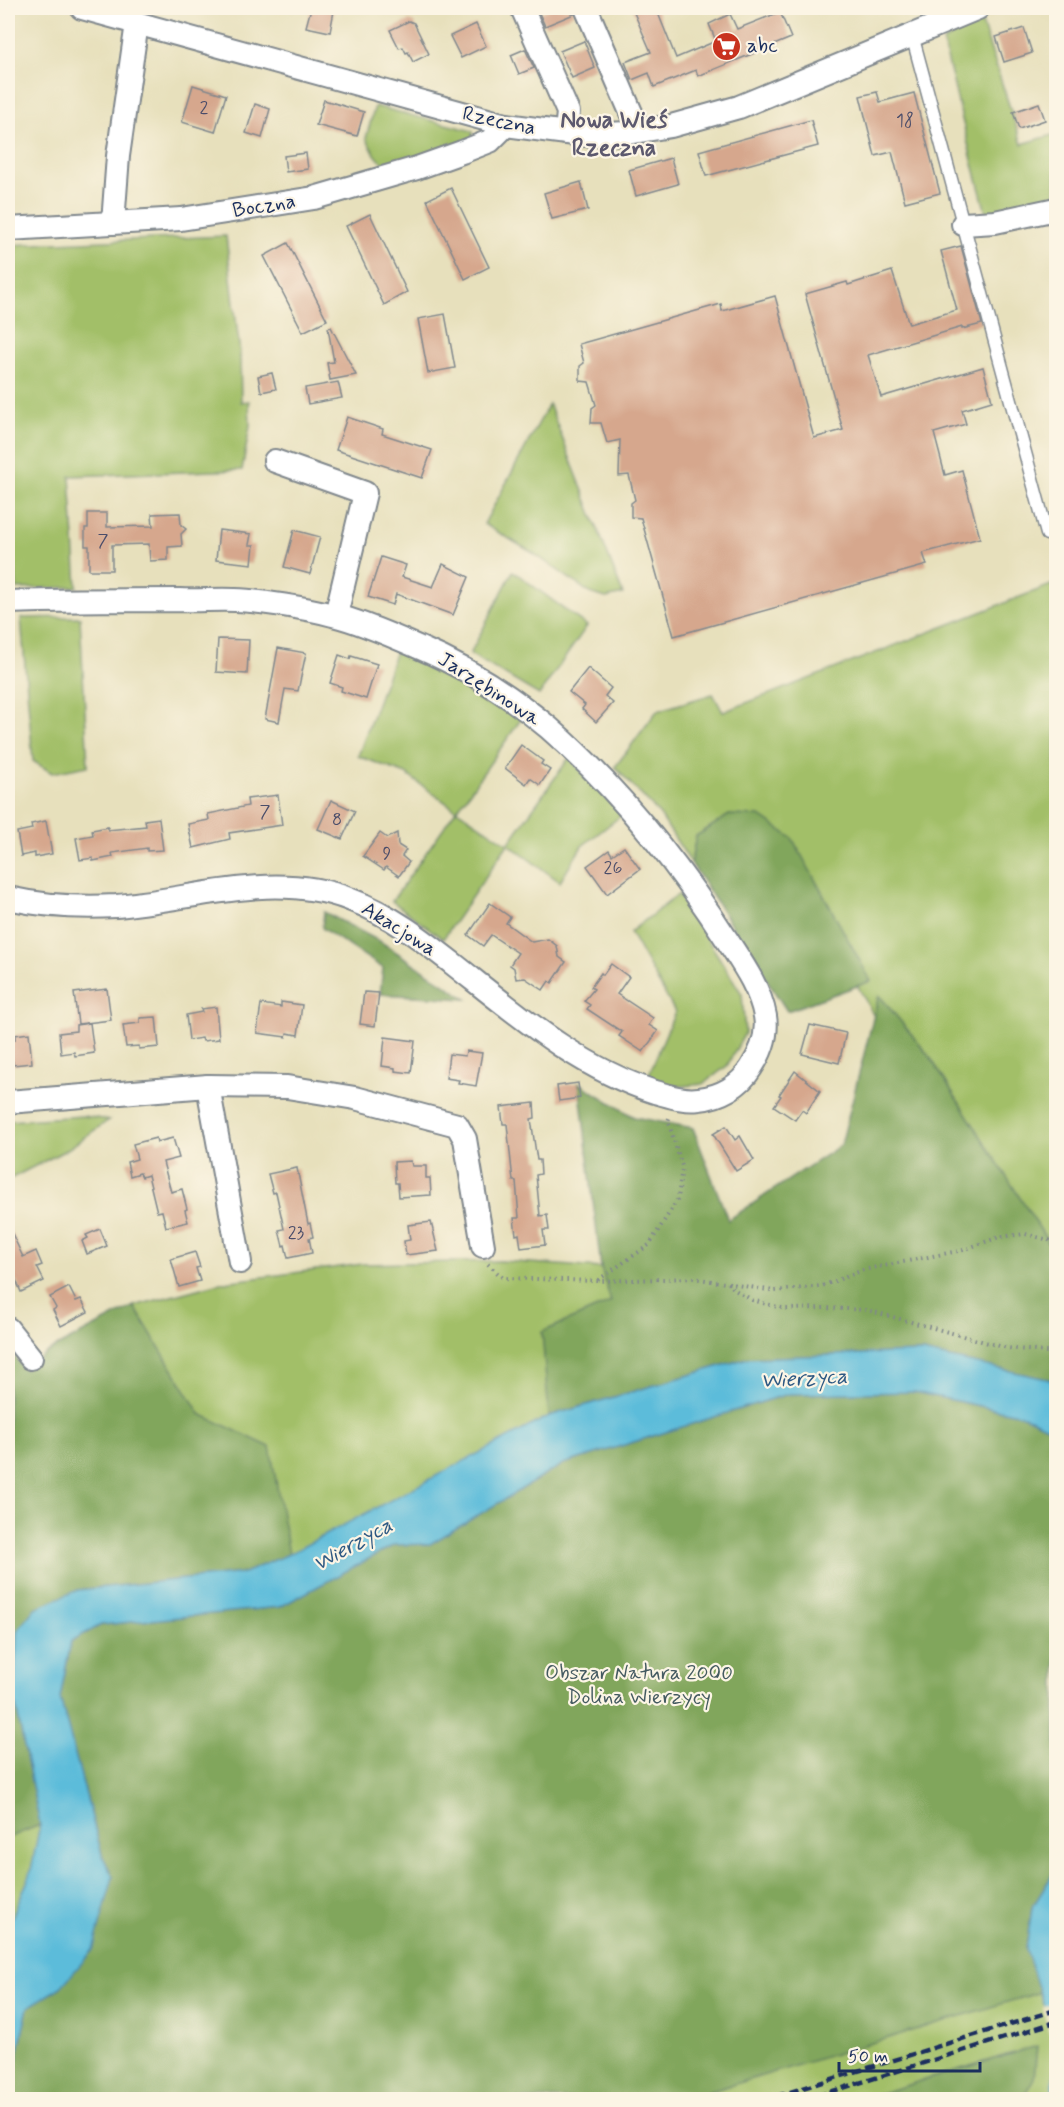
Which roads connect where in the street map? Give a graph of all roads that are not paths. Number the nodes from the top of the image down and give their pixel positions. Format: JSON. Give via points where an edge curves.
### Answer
{"nodes":[{"id":1,"x":82,"y":8,"type":"edge"},
{"id":2,"x":522,"y":8,"type":"edge"},
{"id":3,"x":586,"y":8,"type":"edge"},
{"id":4,"x":978,"y":8,"type":"edge"},
{"id":5,"x":137,"y":22,"type":"junction"},
{"id":6,"x":912,"y":35,"type":"junction"},
{"id":7,"x":506,"y":125,"type":"junction"},
{"id":8,"x":639,"y":131,"type":"junction"},
{"id":9,"x":566,"y":133,"type":"junction"},
{"id":10,"x":1056,"y":209,"type":"edge"},
{"id":11,"x":113,"y":223,"type":"junction"},
{"id":12,"x":963,"y":224,"type":"junction"},
{"id":13,"x":8,"y":229,"type":"edge"},
{"id":14,"x":275,"y":461,"type":"dead end"},
{"id":15,"x":1047,"y":534,"type":"dead end"},
{"id":16,"x":8,"y":602,"type":"edge"},
{"id":17,"x":336,"y":615,"type":"junction"},
{"id":18,"x":8,"y":898,"type":"edge"},
{"id":19,"x":746,"y":1077,"type":"joint"},
{"id":20,"x":208,"y":1086,"type":"junction"},
{"id":21,"x":8,"y":1102,"type":"edge"},
{"id":22,"x":483,"y":1246,"type":"road end"},
{"id":23,"x":240,"y":1262,"type":"dead end"},
{"id":24,"x":8,"y":1329,"type":"edge"},
{"id":25,"x":31,"y":1358,"type":"dead end"}],
"edges":[{"from":1,"to":5,"type":"street","name":"Rzeczna"},
{"from":2,"to":9,"type":"street","via":[[568,112]]},
{"from":3,"to":8,"type":"street"},
{"from":4,"to":6,"type":"street","name":"Rzeczna"},
{"from":5,"to":7,"type":"street","name":"Rzeczna"},
{"from":5,"to":11,"type":"street"},
{"from":6,"to":8,"type":"street","name":"Rzeczna","via":[[740,107]]},
{"from":6,"to":12,"type":"lane"},
{"from":7,"to":9,"type":"street","name":"Rzeczna"},
{"from":7,"to":11,"type":"street","name":"Boczna","via":[[490,141],[462,152],[314,198],[181,219]]},
{"from":8,"to":9,"type":"street","name":"Rzeczna"},
{"from":10,"to":12,"type":"street","via":[[995,222]]},
{"from":11,"to":13,"type":"street","name":"Boczna"},
{"from":12,"to":15,"type":"lane"},
{"from":14,"to":17,"type":"street","via":[[365,493]]},
{"from":16,"to":17,"type":"street","name":"Jarzębinowa","via":[[238,600]]},
{"from":17,"to":19,"type":"street","name":"Jarzębinowa","via":[[419,647],[500,692],[556,734],[626,805],[716,922],[757,991],[765,1016],[765,1037]]},
{"from":18,"to":19,"type":"street","name":"Akacjowa","via":[[78,907],[285,886],[331,893],[403,926],[544,1034],[581,1059],[633,1085],[679,1099],[697,1099],[731,1089]]},
{"from":20,"to":21,"type":"street"},
{"from":20,"to":22,"type":"street","via":[[287,1087],[354,1098],[457,1125],[465,1139]]},
{"from":20,"to":23,"type":"street"},
{"from":24,"to":25,"type":"street"}]}
